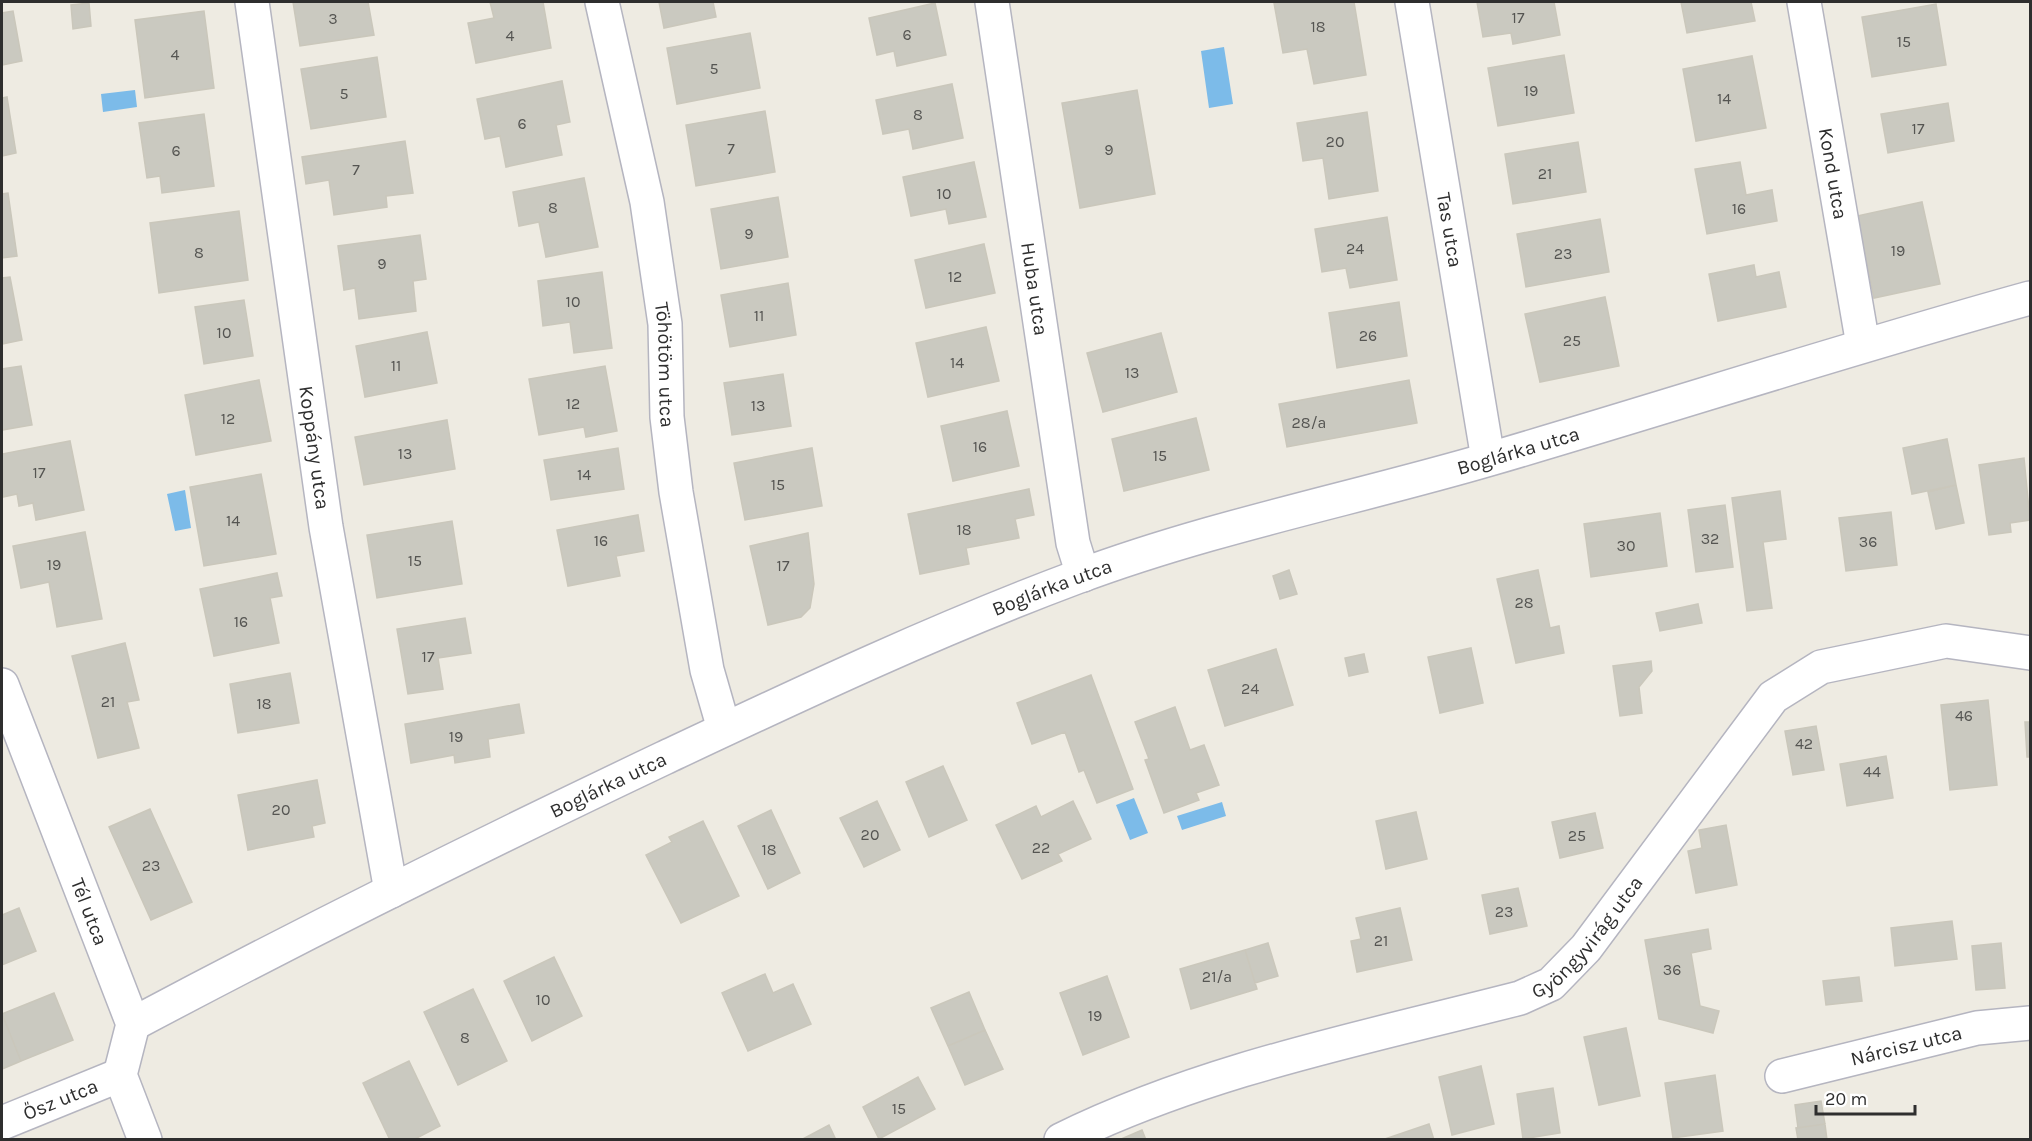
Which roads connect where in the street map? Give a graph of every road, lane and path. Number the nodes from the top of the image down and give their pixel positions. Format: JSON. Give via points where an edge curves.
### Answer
{"nodes":[{"id":1,"x":252,"y":2,"type":"edge"},
{"id":2,"x":602,"y":2,"type":"edge"},
{"id":3,"x":992,"y":2,"type":"edge"},
{"id":4,"x":1412,"y":2,"type":"edge"},
{"id":5,"x":1804,"y":2,"type":"edge"},
{"id":6,"x":2031,"y":298,"type":"edge"},
{"id":7,"x":1863,"y":345,"type":"junction"},
{"id":8,"x":1488,"y":459,"type":"junction"},
{"id":9,"x":1083,"y":575,"type":"junction"},
{"id":10,"x":2031,"y":653,"type":"edge"},
{"id":11,"x":3,"y":695,"type":"edge"},
{"id":12,"x":724,"y":729,"type":"junction"},
{"id":13,"x":391,"y":891,"type":"junction"},
{"id":14,"x":2031,"y":1023,"type":"edge"},
{"id":15,"x":133,"y":1024,"type":"junction"},
{"id":16,"x":120,"y":1075,"type":"junction"},
{"id":17,"x":1782,"y":1076,"type":"dead end"},
{"id":18,"x":2,"y":1123,"type":"edge"},
{"id":19,"x":146,"y":1140,"type":"edge"},
{"id":20,"x":1061,"y":1140,"type":"edge"}],
"edges":[{"from":1,"to":13,"type":"street","name":"Koppány utca","via":[[326,526]]},
{"from":2,"to":12,"type":"street","name":"Töhötöm utca","via":[[647,202],[665,324],[667,417],[676,492],[707,670]]},
{"from":3,"to":9,"type":"street","name":"Huba utca","via":[[1073,543]]},
{"from":4,"to":8,"type":"street","name":"Tas utca"},
{"from":5,"to":7,"type":"street","name":"Kond utca"},
{"from":6,"to":7,"type":"street","name":"Boglárka utca"},
{"from":7,"to":8,"type":"street","name":"Boglárka utca"},
{"from":8,"to":9,"type":"street","name":"Boglárka utca","via":[[1292,510]]},
{"from":9,"to":12,"type":"street","name":"Boglárka utca","via":[[897,649]]},
{"from":10,"to":20,"type":"street","name":"Gyöngyvirág utca","via":[[1946,641],[1821,667],[1773,697],[1607,921],[1551,984],[1520,998],[1265,1063],[1116,1113]]},
{"from":11,"to":15,"type":"street","name":"Tél utca"},
{"from":12,"to":13,"type":"street","name":"Boglárka utca"},
{"from":13,"to":15,"type":"street","name":"Boglárka utca"},
{"from":14,"to":17,"type":"street","name":"Nárcisz utca","via":[[1977,1028]]},
{"from":15,"to":16,"type":"street"},
{"from":16,"to":18,"type":"street","name":"Ősz utca"},
{"from":16,"to":19,"type":"street"}]}
